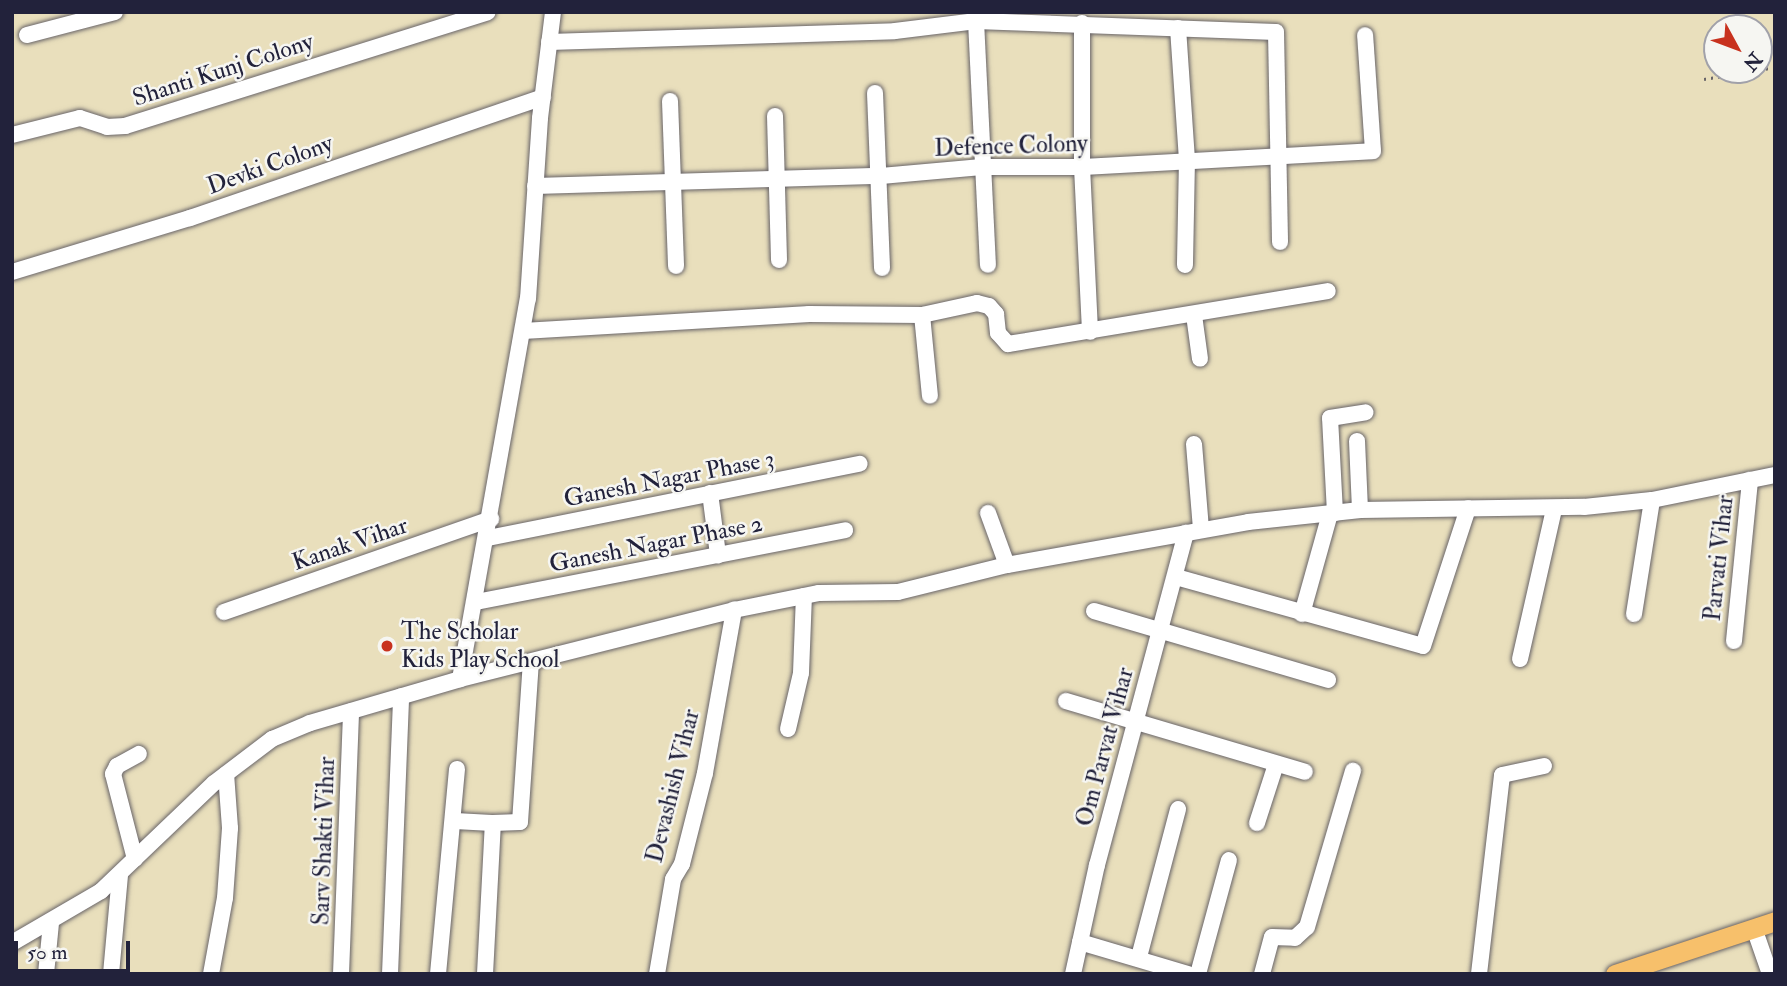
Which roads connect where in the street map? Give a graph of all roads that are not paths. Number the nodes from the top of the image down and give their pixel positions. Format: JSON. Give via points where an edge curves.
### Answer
{"nodes":[{"id":1,"x":115,"y":12,"type":"edge"},
{"id":2,"x":488,"y":12,"type":"edge"},
{"id":3,"x":553,"y":12,"type":"edge"},
{"id":4,"x":976,"y":21,"type":"junction"},
{"id":5,"x":1082,"y":23,"type":"junction"},
{"id":6,"x":1178,"y":29,"type":"junction"},
{"id":7,"x":27,"y":35,"type":"dead end"},
{"id":8,"x":1366,"y":35,"type":"dead end"},
{"id":9,"x":549,"y":42,"type":"junction"},
{"id":10,"x":875,"y":93,"type":"dead end"},
{"id":11,"x":543,"y":97,"type":"junction"},
{"id":12,"x":670,"y":100,"type":"dead end"},
{"id":13,"x":775,"y":116,"type":"dead end"},
{"id":14,"x":12,"y":135,"type":"edge"},
{"id":15,"x":1278,"y":153,"type":"junction"},
{"id":16,"x":1186,"y":159,"type":"junction"},
{"id":17,"x":982,"y":167,"type":"junction"},
{"id":18,"x":1082,"y":167,"type":"junction"},
{"id":19,"x":777,"y":175,"type":"junction"},
{"id":20,"x":881,"y":176,"type":"junction"},
{"id":21,"x":674,"y":181,"type":"junction"},
{"id":22,"x":535,"y":186,"type":"junction"},
{"id":23,"x":1280,"y":242,"type":"dead end"},
{"id":24,"x":779,"y":260,"type":"dead end"},
{"id":25,"x":988,"y":265,"type":"dead end"},
{"id":26,"x":1185,"y":265,"type":"dead end"},
{"id":27,"x":676,"y":266,"type":"dead end"},
{"id":28,"x":883,"y":268,"type":"dead end"},
{"id":29,"x":12,"y":272,"type":"edge"},
{"id":30,"x":1328,"y":291,"type":"dead end"},
{"id":31,"x":922,"y":315,"type":"junction"},
{"id":32,"x":1195,"y":315,"type":"junction"},
{"id":33,"x":523,"y":331,"type":"junction"},
{"id":34,"x":1090,"y":332,"type":"junction"},
{"id":35,"x":1200,"y":359,"type":"dead end"},
{"id":36,"x":930,"y":396,"type":"dead end"},
{"id":37,"x":1366,"y":412,"type":"dead end"},
{"id":38,"x":1357,"y":441,"type":"dead end"},
{"id":39,"x":1194,"y":443,"type":"dead end"},
{"id":40,"x":860,"y":464,"type":"dead end"},
{"id":41,"x":1775,"y":475,"type":"edge"},
{"id":42,"x":1750,"y":480,"type":"junction"},
{"id":43,"x":710,"y":493,"type":"junction"},
{"id":44,"x":1652,"y":500,"type":"junction"},
{"id":45,"x":1468,"y":508,"type":"junction"},
{"id":46,"x":1555,"y":509,"type":"junction"},
{"id":47,"x":1360,"y":510,"type":"junction"},
{"id":48,"x":988,"y":513,"type":"dead end"},
{"id":49,"x":1332,"y":513,"type":"junction"},
{"id":50,"x":491,"y":519,"type":"junction"},
{"id":51,"x":845,"y":530,"type":"dead end"},
{"id":52,"x":1193,"y":531,"type":"junction"},
{"id":53,"x":488,"y":538,"type":"junction"},
{"id":54,"x":718,"y":555,"type":"junction"},
{"id":55,"x":1007,"y":565,"type":"junction"},
{"id":56,"x":1175,"y":577,"type":"junction"},
{"id":57,"x":804,"y":596,"type":"junction"},
{"id":58,"x":476,"y":602,"type":"junction"},
{"id":59,"x":734,"y":610,"type":"junction"},
{"id":60,"x":1094,"y":611,"type":"dead end"},
{"id":61,"x":224,"y":612,"type":"dead end"},
{"id":62,"x":1302,"y":614,"type":"junction"},
{"id":63,"x":1634,"y":614,"type":"dead end"},
{"id":64,"x":1160,"y":630,"type":"junction"},
{"id":65,"x":1734,"y":641,"type":"dead end"},
{"id":66,"x":1520,"y":659,"type":"dead end"},
{"id":67,"x":531,"y":662,"type":"junction"},
{"id":68,"x":460,"y":679,"type":"junction"},
{"id":69,"x":1328,"y":680,"type":"dead end"},
{"id":70,"x":401,"y":696,"type":"junction"},
{"id":71,"x":1066,"y":701,"type":"dead end"},
{"id":72,"x":351,"y":711,"type":"junction"},
{"id":73,"x":1135,"y":723,"type":"junction"},
{"id":74,"x":788,"y":729,"type":"dead end"},
{"id":75,"x":139,"y":754,"type":"dead end"},
{"id":76,"x":1276,"y":764,"type":"junction"},
{"id":77,"x":1544,"y":766,"type":"dead end"},
{"id":78,"x":457,"y":769,"type":"dead end"},
{"id":79,"x":1353,"y":771,"type":"dead end"},
{"id":80,"x":1305,"y":772,"type":"dead end"},
{"id":81,"x":226,"y":774,"type":"junction"},
{"id":82,"x":1178,"y":809,"type":"dead end"},
{"id":83,"x":454,"y":821,"type":"junction"},
{"id":84,"x":1257,"y":823,"type":"dead end"},
{"id":85,"x":493,"y":824,"type":"junction"},
{"id":86,"x":135,"y":859,"type":"junction"},
{"id":87,"x":1230,"y":859,"type":"dead end"},
{"id":88,"x":120,"y":874,"type":"junction"},
{"id":89,"x":1775,"y":921,"type":"edge"},
{"id":90,"x":51,"y":923,"type":"junction"},
{"id":91,"x":1754,"y":928,"type":"junction"},
{"id":92,"x":1080,"y":942,"type":"junction"},
{"id":93,"x":12,"y":943,"type":"edge"},
{"id":94,"x":1139,"y":957,"type":"junction"},
{"id":95,"x":1641,"y":969,"type":"edge"},
{"id":96,"x":46,"y":974,"type":"edge"},
{"id":97,"x":111,"y":974,"type":"edge"},
{"id":98,"x":211,"y":974,"type":"edge"},
{"id":99,"x":341,"y":974,"type":"edge"},
{"id":100,"x":390,"y":974,"type":"edge"},
{"id":101,"x":438,"y":974,"type":"edge"},
{"id":102,"x":485,"y":974,"type":"edge"},
{"id":103,"x":657,"y":974,"type":"edge"},
{"id":104,"x":1073,"y":974,"type":"edge"},
{"id":105,"x":1188,"y":974,"type":"edge"},
{"id":106,"x":1198,"y":974,"type":"edge"},
{"id":107,"x":1262,"y":974,"type":"edge"},
{"id":108,"x":1479,"y":974,"type":"edge"},
{"id":109,"x":1615,"y":974,"type":"edge"},
{"id":110,"x":1770,"y":974,"type":"edge"}],
"edges":[{"from":1,"to":7,"type":"street"},
{"from":2,"to":14,"type":"street","name":"Shanti Kunj Colony","via":[[125,126],[107,127],[79,118]]},
{"from":3,"to":9,"type":"street"},
{"from":4,"to":5,"type":"street"},
{"from":4,"to":9,"type":"street","via":[[895,32]]},
{"from":4,"to":17,"type":"street"},
{"from":5,"to":6,"type":"street"},
{"from":5,"to":18,"type":"street"},
{"from":6,"to":15,"type":"street","via":[[1276,32]]},
{"from":6,"to":16,"type":"street"},
{"from":8,"to":15,"type":"street","name":"Defence Colony","via":[[1373,151]]},
{"from":9,"to":11,"type":"street"},
{"from":10,"to":20,"type":"street"},
{"from":11,"to":22,"type":"street"},
{"from":11,"to":29,"type":"street","name":"Devki Colony","via":[[190,218]]},
{"from":12,"to":21,"type":"street"},
{"from":13,"to":19,"type":"street"},
{"from":15,"to":16,"type":"street","name":"Defence Colony"},
{"from":15,"to":23,"type":"street"},
{"from":16,"to":18,"type":"street","name":"Defence Colony"},
{"from":16,"to":26,"type":"street"},
{"from":17,"to":18,"type":"street","name":"Defence Colony"},
{"from":17,"to":20,"type":"street","name":"Defence Colony"},
{"from":17,"to":25,"type":"street"},
{"from":18,"to":34,"type":"street"},
{"from":19,"to":20,"type":"street","name":"Defence Colony"},
{"from":19,"to":21,"type":"street","name":"Defence Colony"},
{"from":19,"to":24,"type":"street"},
{"from":20,"to":28,"type":"street"},
{"from":21,"to":22,"type":"street","name":"Defence Colony"},
{"from":21,"to":27,"type":"street"},
{"from":22,"to":33,"type":"street"},
{"from":30,"to":32,"type":"street"},
{"from":31,"to":33,"type":"street","via":[[809,314]]},
{"from":31,"to":34,"type":"street","via":[[977,303],[989,306],[996,314],[998,333],[1008,344]]},
{"from":31,"to":36,"type":"street"},
{"from":32,"to":34,"type":"street"},
{"from":32,"to":35,"type":"street"},
{"from":33,"to":50,"type":"street"},
{"from":37,"to":49,"type":"street","via":[[1329,418]]},
{"from":38,"to":47,"type":"street"},
{"from":39,"to":52,"type":"street","name":"Om Parvat Vihar"},
{"from":40,"to":43,"type":"street","name":"Ganesh Nagar Phase 3"},
{"from":41,"to":42,"type":"street"},
{"from":42,"to":44,"type":"street"},
{"from":42,"to":65,"type":"street","name":"Parvati Vihar"},
{"from":43,"to":53,"type":"street","name":"Ganesh Nagar Phase 3"},
{"from":43,"to":54,"type":"street"},
{"from":44,"to":46,"type":"street"},
{"from":44,"to":63,"type":"street"},
{"from":45,"to":46,"type":"street"},
{"from":45,"to":47,"type":"street"},
{"from":45,"to":62,"type":"street","via":[[1423,646]]},
{"from":46,"to":66,"type":"street"},
{"from":47,"to":49,"type":"street"},
{"from":48,"to":55,"type":"street"},
{"from":49,"to":52,"type":"street"},
{"from":49,"to":62,"type":"street"},
{"from":50,"to":53,"type":"street"},
{"from":50,"to":61,"type":"street","name":"Kanak Vihar"},
{"from":51,"to":54,"type":"street","name":"Ganesh Nagar Phase 2"},
{"from":52,"to":55,"type":"street"},
{"from":52,"to":56,"type":"street","name":"Om Parvat Vihar"},
{"from":53,"to":58,"type":"street"},
{"from":54,"to":58,"type":"street","name":"Ganesh Nagar Phase 2"},
{"from":55,"to":57,"type":"street","via":[[898,592]]},
{"from":56,"to":62,"type":"street"},
{"from":56,"to":64,"type":"street","name":"Om Parvat Vihar"},
{"from":57,"to":59,"type":"street"},
{"from":57,"to":74,"type":"street","via":[[801,673]]},
{"from":58,"to":68,"type":"street"},
{"from":59,"to":67,"type":"street"},
{"from":59,"to":103,"type":"street","name":"Devashish Vihar","via":[[705,773],[682,864],[673,879]]},
{"from":60,"to":64,"type":"street"},
{"from":64,"to":69,"type":"street"},
{"from":64,"to":73,"type":"street","name":"Om Parvat Vihar"},
{"from":67,"to":68,"type":"street"},
{"from":67,"to":85,"type":"street","via":[[520,822]]},
{"from":68,"to":70,"type":"street"},
{"from":70,"to":72,"type":"street"},
{"from":70,"to":100,"type":"street"},
{"from":71,"to":73,"type":"street"},
{"from":72,"to":81,"type":"street","via":[[272,739]]},
{"from":72,"to":99,"type":"street","name":"Sarv Shakti Vihar"},
{"from":73,"to":76,"type":"street"},
{"from":73,"to":92,"type":"street","name":"Om Parvat Vihar"},
{"from":75,"to":86,"type":"street","via":[[117,766],[113,774]]},
{"from":76,"to":80,"type":"street"},
{"from":76,"to":84,"type":"street"},
{"from":77,"to":108,"type":"street","via":[[1502,775]]},
{"from":78,"to":83,"type":"street"},
{"from":79,"to":107,"type":"street","via":[[1307,927],[1295,938],[1272,937]]},
{"from":81,"to":86,"type":"street"},
{"from":81,"to":98,"type":"street","via":[[230,828],[225,898]]},
{"from":82,"to":94,"type":"street"},
{"from":83,"to":85,"type":"street"},
{"from":83,"to":101,"type":"street"},
{"from":85,"to":102,"type":"street"},
{"from":86,"to":88,"type":"street"},
{"from":87,"to":106,"type":"street"},
{"from":88,"to":90,"type":"street"},
{"from":88,"to":97,"type":"street"},
{"from":89,"to":91,"type":"main road"},
{"from":90,"to":93,"type":"street"},
{"from":90,"to":96,"type":"street"},
{"from":91,"to":95,"type":"main road"},
{"from":91,"to":110,"type":"street"},
{"from":92,"to":94,"type":"street"},
{"from":92,"to":104,"type":"street","name":"Om Parvat Vihar"},
{"from":94,"to":105,"type":"street"},
{"from":95,"to":109,"type":"main road"}]}
